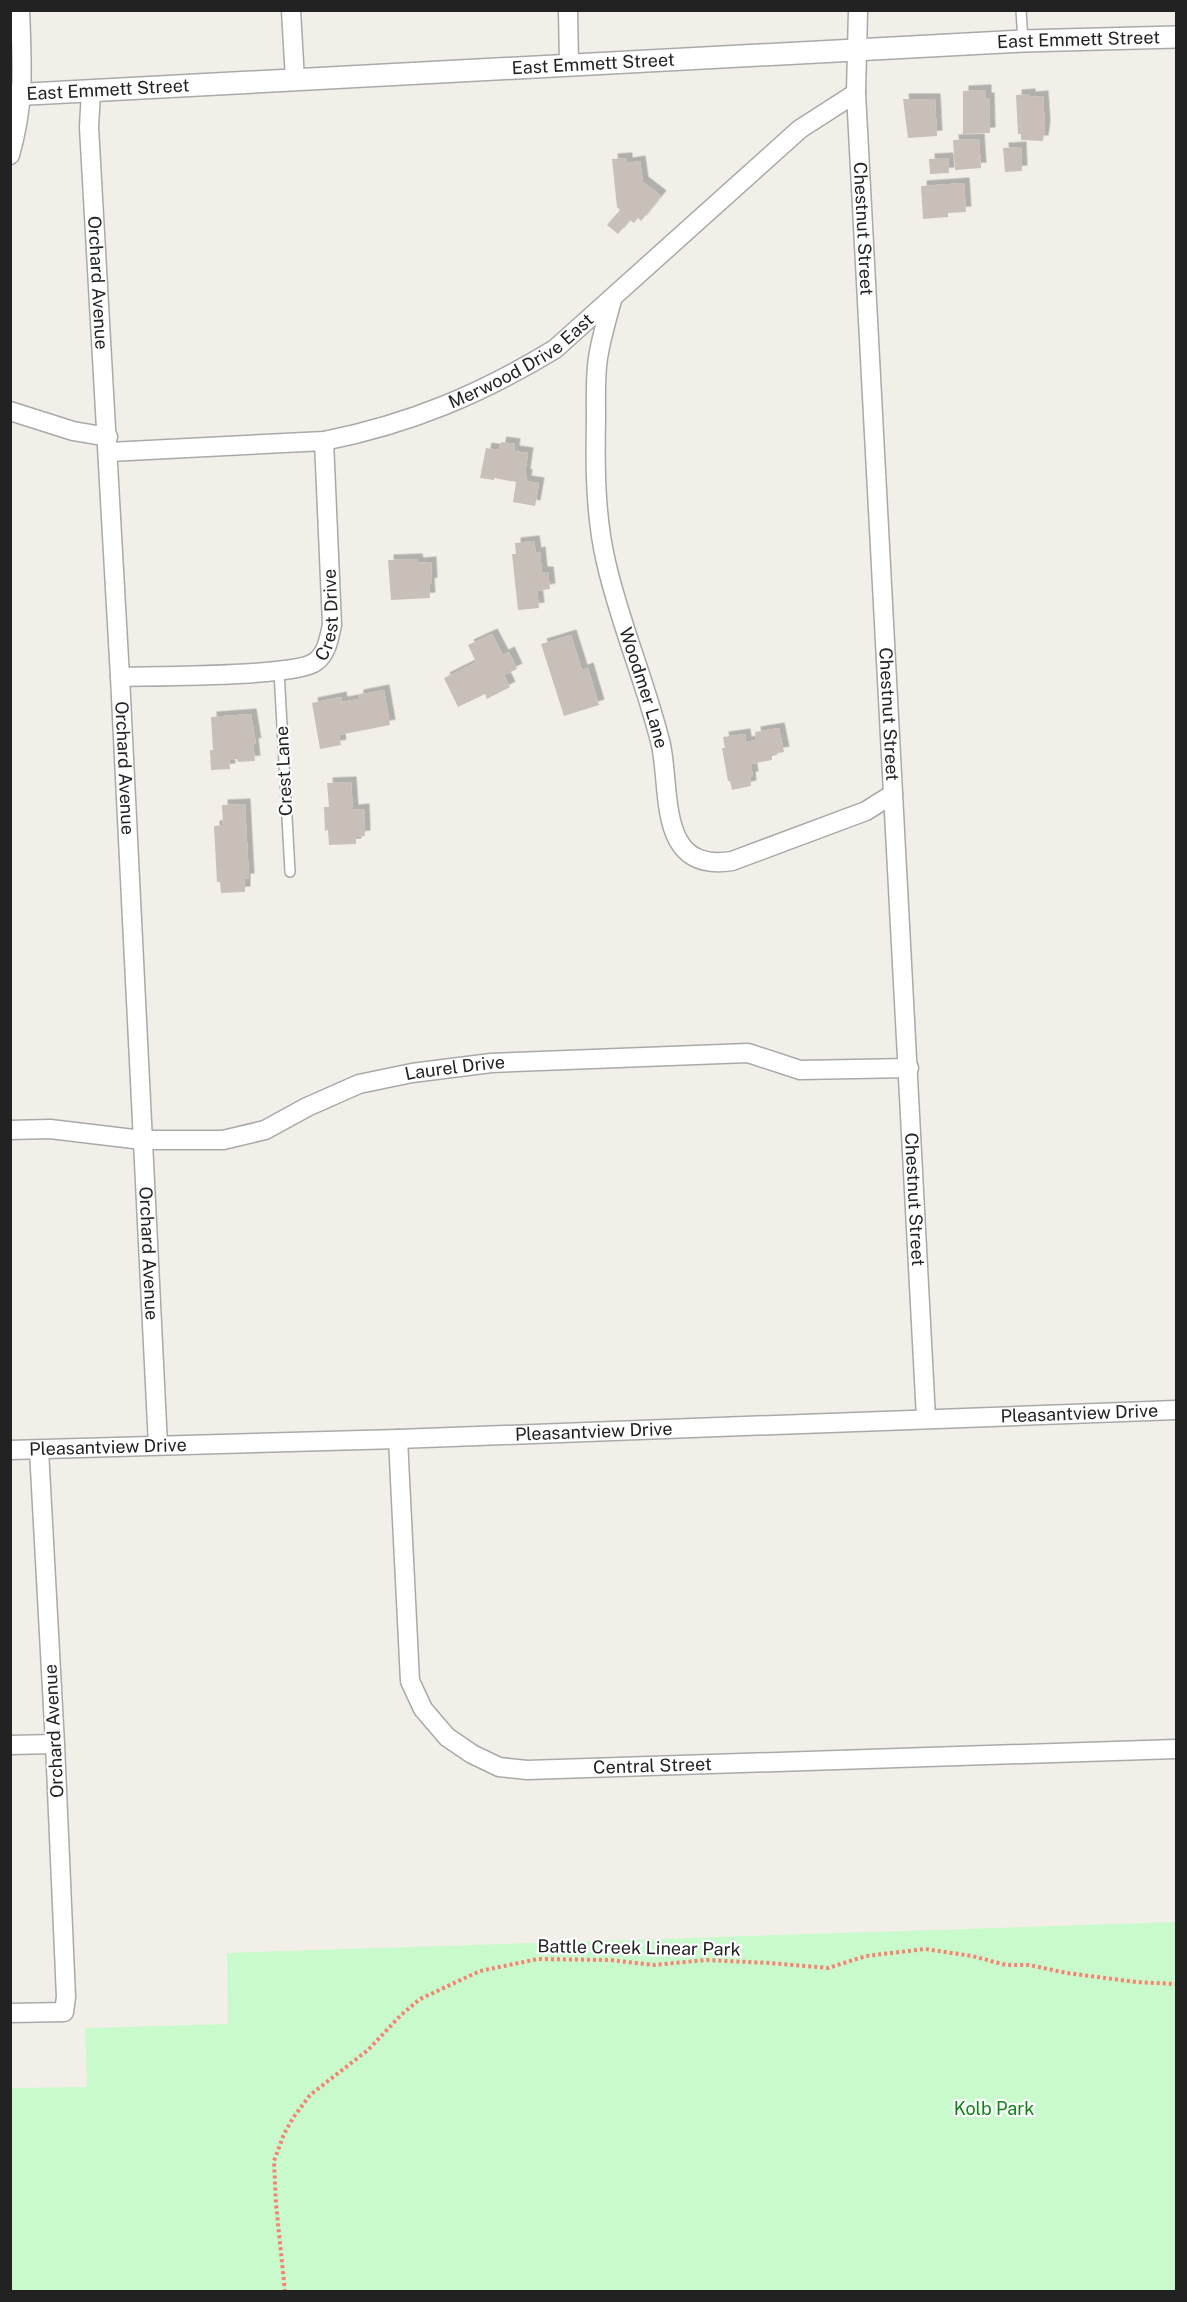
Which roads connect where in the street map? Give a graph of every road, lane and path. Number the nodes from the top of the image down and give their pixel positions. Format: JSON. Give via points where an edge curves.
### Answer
{"nodes":[{"id":1,"x":20,"y":10,"type":"edge"},
{"id":2,"x":291,"y":10,"type":"edge"},
{"id":3,"x":568,"y":10,"type":"edge"},
{"id":4,"x":858,"y":10,"type":"edge"},
{"id":5,"x":1021,"y":10,"type":"edge"},
{"id":6,"x":1176,"y":37,"type":"edge"},
{"id":7,"x":1023,"y":41,"type":"junction"},
{"id":8,"x":858,"y":49,"type":"junction"},
{"id":9,"x":569,"y":65,"type":"junction"},
{"id":10,"x":295,"y":80,"type":"junction"},
{"id":11,"x":91,"y":91,"type":"junction"},
{"id":12,"x":856,"y":93,"type":"junction"},
{"id":13,"x":16,"y":95,"type":"edge"},
{"id":14,"x":10,"y":155,"type":"edge"},
{"id":15,"x":612,"y":300,"type":"junction"},
{"id":16,"x":10,"y":411,"type":"edge"},
{"id":17,"x":324,"y":441,"type":"junction"},
{"id":18,"x":108,"y":444,"type":"junction"},
{"id":19,"x":279,"y":671,"type":"junction"},
{"id":20,"x":120,"y":677,"type":"junction"},
{"id":21,"x":893,"y":794,"type":"junction"},
{"id":22,"x":290,"y":872,"type":"dead end"},
{"id":23,"x":909,"y":1068,"type":"junction"},
{"id":24,"x":10,"y":1130,"type":"edge"},
{"id":25,"x":142,"y":1140,"type":"junction"},
{"id":26,"x":1176,"y":1410,"type":"edge"},
{"id":27,"x":926,"y":1418,"type":"junction"},
{"id":28,"x":398,"y":1439,"type":"junction"},
{"id":29,"x":158,"y":1445,"type":"junction"},
{"id":30,"x":10,"y":1450,"type":"edge"},
{"id":31,"x":39,"y":1450,"type":"junction"},
{"id":32,"x":56,"y":1744,"type":"junction"},
{"id":33,"x":10,"y":1745,"type":"edge"},
{"id":34,"x":1176,"y":1749,"type":"edge"},
{"id":35,"x":1176,"y":1984,"type":"edge"},
{"id":36,"x":10,"y":2013,"type":"edge"},
{"id":37,"x":285,"y":2292,"type":"edge"}],
"edges":[{"from":1,"to":13,"type":"street"},
{"from":2,"to":10,"type":"street"},
{"from":3,"to":9,"type":"street"},
{"from":4,"to":8,"type":"street","name":"Chestnut Street"},
{"from":5,"to":7,"type":"lane"},
{"from":6,"to":7,"type":"street","name":"East Emmett Street"},
{"from":7,"to":8,"type":"street","name":"East Emmett Street"},
{"from":8,"to":9,"type":"street","name":"East Emmett Street"},
{"from":8,"to":12,"type":"street","name":"Chestnut Street"},
{"from":9,"to":10,"type":"street","name":"East Emmett Street"},
{"from":10,"to":11,"type":"street","name":"East Emmett Street"},
{"from":11,"to":13,"type":"street","name":"East Emmett Street"},
{"from":11,"to":18,"type":"street","name":"Orchard Avenue","via":[[89,127]]},
{"from":12,"to":15,"type":"street","name":"Merwood Drive East","via":[[800,129]]},
{"from":12,"to":21,"type":"street","name":"Chestnut Street"},
{"from":13,"to":14,"type":"street","via":[[18,128]]},
{"from":15,"to":17,"type":"street","name":"Merwood Drive East","via":[[555,349],[513,375],[439,410]]},
{"from":15,"to":21,"type":"street","name":"Woodmer Lane","via":[[598,358],[595,449],[605,561],[660,745],[674,837],[700,860],[714,864],[732,861],[866,811]]},
{"from":16,"to":18,"type":"street","name":"Merwood Drive East"},
{"from":17,"to":18,"type":"street","name":"Merwood Drive East"},
{"from":17,"to":19,"type":"street","name":"Crest Drive","via":[[332,625],[324,654],[314,663]]},
{"from":18,"to":20,"type":"street","name":"Orchard Avenue"},
{"from":19,"to":20,"type":"street","name":"Crest Drive"},
{"from":19,"to":22,"type":"lane","name":"Crest Lane"},
{"from":20,"to":25,"type":"street","name":"Orchard Avenue"},
{"from":21,"to":23,"type":"street","name":"Chestnut Street"},
{"from":23,"to":25,"type":"street","name":"Laurel Drive","via":[[800,1070],[748,1053],[491,1063],[359,1084],[266,1130],[223,1140]]},
{"from":23,"to":27,"type":"street","name":"Chestnut Street"},
{"from":24,"to":25,"type":"street","name":"Laurel Drive","via":[[50,1129]]},
{"from":25,"to":29,"type":"street","name":"Orchard Avenue"},
{"from":26,"to":27,"type":"street","name":"Pleasantview Drive"},
{"from":27,"to":28,"type":"street","name":"Pleasantview Drive"},
{"from":28,"to":29,"type":"street","name":"Pleasantview Drive"},
{"from":28,"to":34,"type":"street","name":"Central Street","via":[[410,1681],[423,1709],[447,1737],[500,1767],[527,1770]]},
{"from":29,"to":31,"type":"street","name":"Pleasantview Drive"},
{"from":30,"to":31,"type":"street","name":"Pleasantview Drive"},
{"from":31,"to":32,"type":"street","name":"Orchard Avenue"},
{"from":32,"to":33,"type":"street"},
{"from":32,"to":36,"type":"street","name":"Orchard Avenue","via":[[64,2012]]},
{"from":35,"to":37,"type":"path","name":"Battle Creek Linear Park","via":[[1006,1965],[925,1949],[873,1955],[828,1968],[705,1960],[654,1965],[538,1959],[480,1971],[420,1999],[368,2050],[310,2095],[289,2126],[274,2161]]}]}
